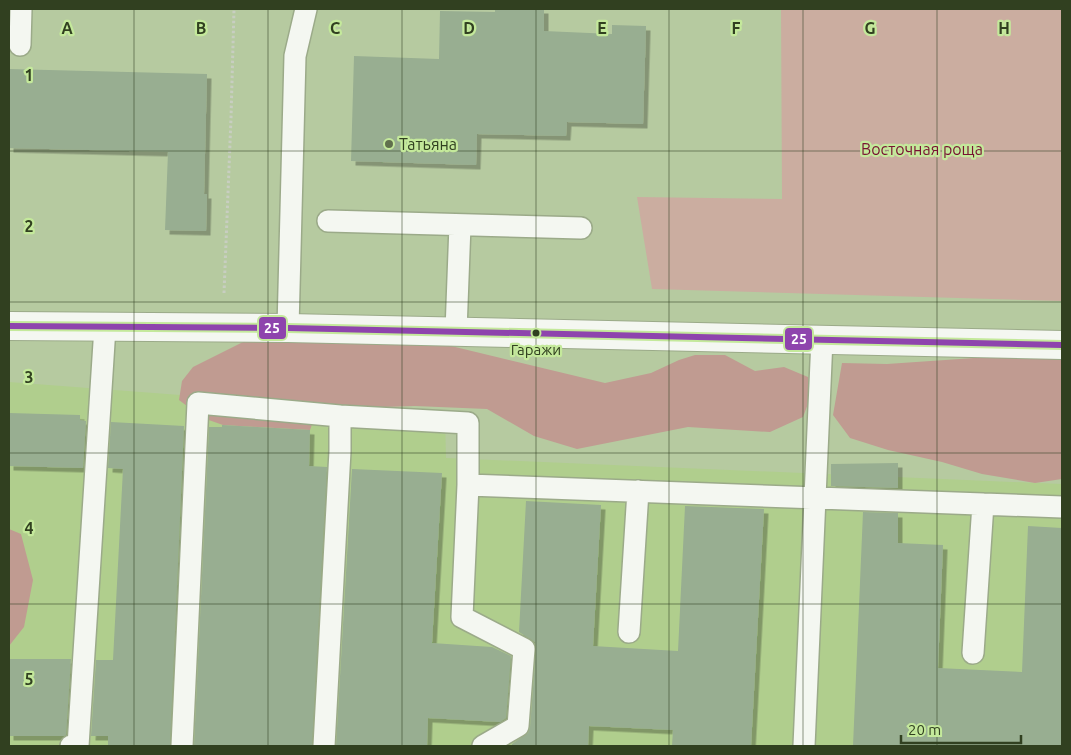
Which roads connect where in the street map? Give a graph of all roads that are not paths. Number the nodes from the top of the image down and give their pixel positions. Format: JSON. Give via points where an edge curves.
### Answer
{"nodes":[{"id":1,"x":21,"y":9,"type":"edge"},
{"id":2,"x":306,"y":9,"type":"edge"},
{"id":3,"x":20,"y":44,"type":"dead end"},
{"id":4,"x":328,"y":221,"type":"dead end"},
{"id":5,"x":460,"y":225,"type":"junction"},
{"id":6,"x":581,"y":228,"type":"dead end"},
{"id":7,"x":9,"y":326,"type":"edge"},
{"id":8,"x":105,"y":327,"type":"junction"},
{"id":9,"x":288,"y":328,"type":"junction"},
{"id":10,"x":456,"y":331,"type":"junction"},
{"id":11,"x":822,"y":339,"type":"junction"},
{"id":12,"x":1062,"y":345,"type":"edge"},
{"id":13,"x":340,"y":416,"type":"junction"},
{"id":14,"x":468,"y":485,"type":"junction"},
{"id":15,"x":638,"y":492,"type":"junction"},
{"id":16,"x":814,"y":498,"type":"junction"},
{"id":17,"x":983,"y":504,"type":"junction"},
{"id":18,"x":1062,"y":507,"type":"edge"},
{"id":19,"x":629,"y":632,"type":"dead end"},
{"id":20,"x":973,"y":653,"type":"dead end"},
{"id":21,"x":71,"y":746,"type":"edge"},
{"id":22,"x":182,"y":746,"type":"edge"},
{"id":23,"x":324,"y":746,"type":"edge"},
{"id":24,"x":483,"y":746,"type":"edge"},
{"id":25,"x":804,"y":746,"type":"edge"}],
"edges":[{"from":1,"to":3,"type":"lane"},
{"from":2,"to":9,"type":"lane","via":[[296,56]]},
{"from":4,"to":5,"type":"lane"},
{"from":5,"to":6,"type":"lane"},
{"from":5,"to":10,"type":"lane"},
{"from":7,"to":8,"type":"main road"},
{"from":8,"to":9,"type":"main road"},
{"from":8,"to":21,"type":"lane","via":[[78,746]]},
{"from":9,"to":10,"type":"main road"},
{"from":10,"to":11,"type":"main road"},
{"from":11,"to":12,"type":"main road"},
{"from":11,"to":16,"type":"lane"},
{"from":13,"to":14,"type":"lane","via":[[468,423]]},
{"from":13,"to":22,"type":"lane","via":[[198,402]]},
{"from":13,"to":23,"type":"lane"},
{"from":14,"to":15,"type":"lane"},
{"from":14,"to":24,"type":"lane","via":[[462,617],[524,648],[518,726]]},
{"from":15,"to":16,"type":"lane"},
{"from":15,"to":19,"type":"lane"},
{"from":16,"to":17,"type":"lane"},
{"from":16,"to":25,"type":"lane"},
{"from":17,"to":18,"type":"lane"},
{"from":17,"to":20,"type":"lane"}]}
